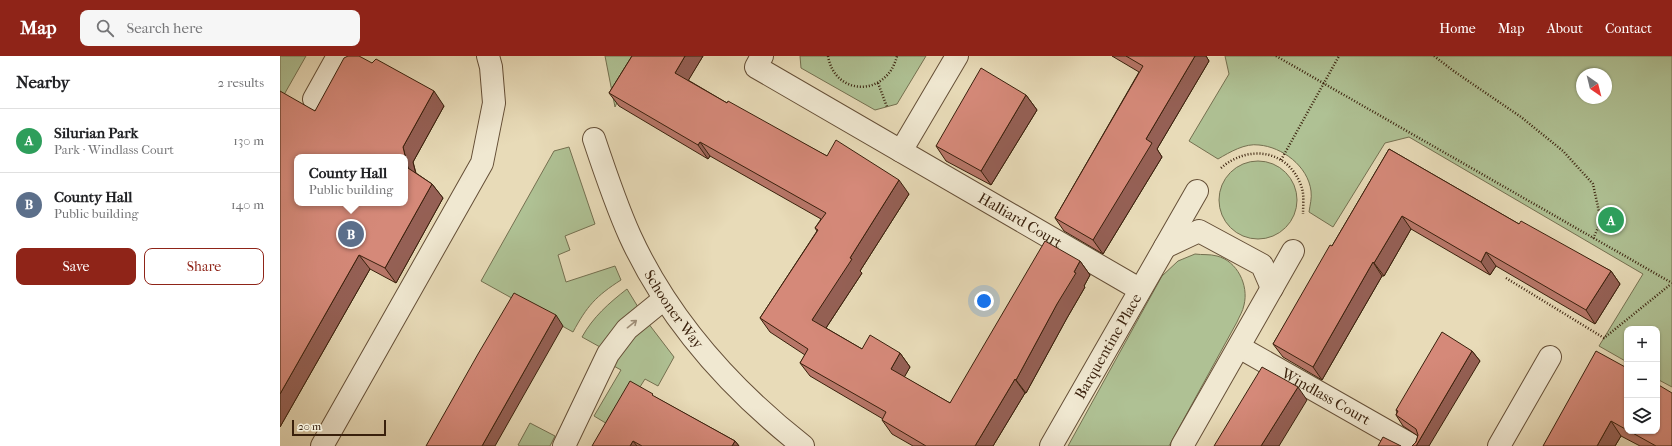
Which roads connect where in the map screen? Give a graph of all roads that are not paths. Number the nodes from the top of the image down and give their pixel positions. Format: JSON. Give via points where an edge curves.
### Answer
{"nodes":[{"id":1,"x":338,"y":56,"type":"edge"},
{"id":2,"x":488,"y":56,"type":"edge"},
{"id":3,"x":762,"y":56,"type":"edge"},
{"id":4,"x":957,"y":56,"type":"edge"},
{"id":5,"x":314,"y":99,"type":"dead end"},
{"id":6,"x":594,"y":139,"type":"dead end"},
{"id":7,"x":901,"y":151,"type":"junction"},
{"id":8,"x":1197,"y":191,"type":"dead end"},
{"id":9,"x":1165,"y":247,"type":"junction"},
{"id":10,"x":1293,"y":250,"type":"dead end"},
{"id":11,"x":1272,"y":288,"type":"junction"},
{"id":12,"x":1139,"y":289,"type":"junction"},
{"id":13,"x":664,"y":299,"type":"junction"},
{"id":14,"x":1239,"y":348,"type":"junction"},
{"id":15,"x":1550,"y":357,"type":"dead end"},
{"id":16,"x":322,"y":446,"type":"edge"},
{"id":17,"x":564,"y":446,"type":"edge"},
{"id":18,"x":802,"y":446,"type":"edge"},
{"id":19,"x":1051,"y":446,"type":"edge"},
{"id":20,"x":1182,"y":446,"type":"edge"},
{"id":21,"x":1413,"y":446,"type":"edge"},
{"id":22,"x":1499,"y":446,"type":"edge"}],
"edges":[{"from":1,"to":5,"type":"street"},
{"from":2,"to":16,"type":"street","via":[[494,103],[482,163]]},
{"from":3,"to":7,"type":"street","name":"Halliard Court","via":[[756,67]]},
{"from":4,"to":7,"type":"street"},
{"from":6,"to":13,"type":"street","name":"Schooner Way","via":[[630,236]]},
{"from":7,"to":12,"type":"street","name":"Halliard Court"},
{"from":8,"to":9,"type":"street","name":"Barquentine Place"},
{"from":9,"to":11,"type":"street","via":[[1199,231],[1262,265]]},
{"from":9,"to":12,"type":"street","name":"Barquentine Place"},
{"from":10,"to":11,"type":"street"},
{"from":11,"to":14,"type":"street"},
{"from":12,"to":19,"type":"street","name":"Barquentine Place"},
{"from":17,"to":13,"type":"street","one_way":true,"via":[[608,354],[627,329]]},
{"from":13,"to":18,"type":"street","name":"Schooner Way","via":[[708,356],[746,398]]},
{"from":14,"to":20,"type":"street"},
{"from":14,"to":21,"type":"street","name":"Windlass Court"},
{"from":15,"to":22,"type":"street"}]}
